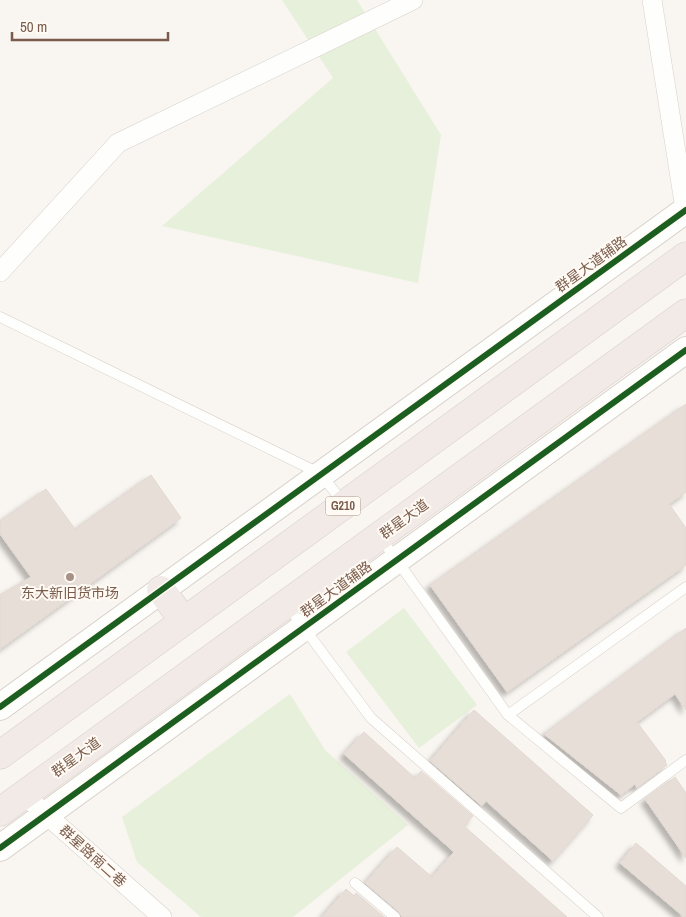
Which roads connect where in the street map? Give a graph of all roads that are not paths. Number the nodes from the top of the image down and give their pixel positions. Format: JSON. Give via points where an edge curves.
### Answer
{"nodes":[{"id":1,"x":413,"y":0,"type":"edge"},
{"id":2,"x":652,"y":0,"type":"edge"},
{"id":3,"x":686,"y":212,"type":"edge"},
{"id":4,"x":686,"y":256,"type":"edge"},
{"id":5,"x":0,"y":272,"type":"edge"},
{"id":6,"x":686,"y":313,"type":"edge"},
{"id":7,"x":0,"y":317,"type":"edge"},
{"id":8,"x":686,"y":350,"type":"edge"},
{"id":9,"x":321,"y":474,"type":"junction"},
{"id":10,"x":344,"y":505,"type":"junction"},
{"id":11,"x":380,"y":536,"type":"junction"},
{"id":12,"x":397,"y":560,"type":"junction"},
{"id":13,"x":686,"y":587,"type":"edge"},
{"id":14,"x":161,"y":590,"type":"junction"},
{"id":15,"x":286,"y":604,"type":"junction"},
{"id":16,"x":184,"y":621,"type":"junction"},
{"id":17,"x":304,"y":627,"type":"junction"},
{"id":18,"x":0,"y":707,"type":"edge"},
{"id":19,"x":508,"y":715,"type":"junction"},
{"id":20,"x":0,"y":755,"type":"edge"},
{"id":21,"x":686,"y":760,"type":"edge"},
{"id":22,"x":24,"y":795,"type":"junction"},
{"id":23,"x":0,"y":812,"type":"edge"},
{"id":24,"x":46,"y":814,"type":"junction"},
{"id":25,"x":0,"y":848,"type":"edge"},
{"id":26,"x":356,"y":883,"type":"dead end"},
{"id":27,"x":162,"y":917,"type":"edge"},
{"id":28,"x":395,"y":917,"type":"edge"},
{"id":29,"x":598,"y":917,"type":"edge"}],
"edges":[{"from":1,"to":5,"type":"street","via":[[118,143]]},
{"from":2,"to":3,"type":"street"},
{"from":3,"to":9,"type":"street","name":"群星大道辅路"},
{"from":4,"to":10,"type":"highway","number":"G210"},
{"from":6,"to":11,"type":"highway","name":"群星大道"},
{"from":7,"to":9,"type":"lane"},
{"from":8,"to":12,"type":"street","name":"群星大道辅路"},
{"from":9,"to":10,"type":"lane"},
{"from":9,"to":14,"type":"street","name":"群星大道辅路"},
{"from":10,"to":16,"type":"highway","number":"G210"},
{"from":11,"to":12,"type":"lane"},
{"from":11,"to":15,"type":"highway","name":"群星大道"},
{"from":12,"to":17,"type":"street","name":"群星大道辅路"},
{"from":12,"to":19,"type":"lane"},
{"from":13,"to":19,"type":"lane"},
{"from":14,"to":16,"type":"highway"},
{"from":14,"to":18,"type":"street","name":"群星大道辅路"},
{"from":15,"to":17,"type":"lane"},
{"from":15,"to":22,"type":"highway","name":"群星大道"},
{"from":16,"to":20,"type":"highway","number":"G210"},
{"from":17,"to":24,"type":"street","name":"群星大道辅路"},
{"from":17,"to":29,"type":"lane","via":[[371,718]]},
{"from":19,"to":21,"type":"lane","via":[[621,808]]},
{"from":22,"to":23,"type":"highway","name":"群星大道"},
{"from":22,"to":24,"type":"street","name":"群星路南二巷"},
{"from":24,"to":25,"type":"street","name":"群星大道辅路"},
{"from":24,"to":27,"type":"street","name":"群星路南二巷"},
{"from":26,"to":28,"type":"lane"}]}
